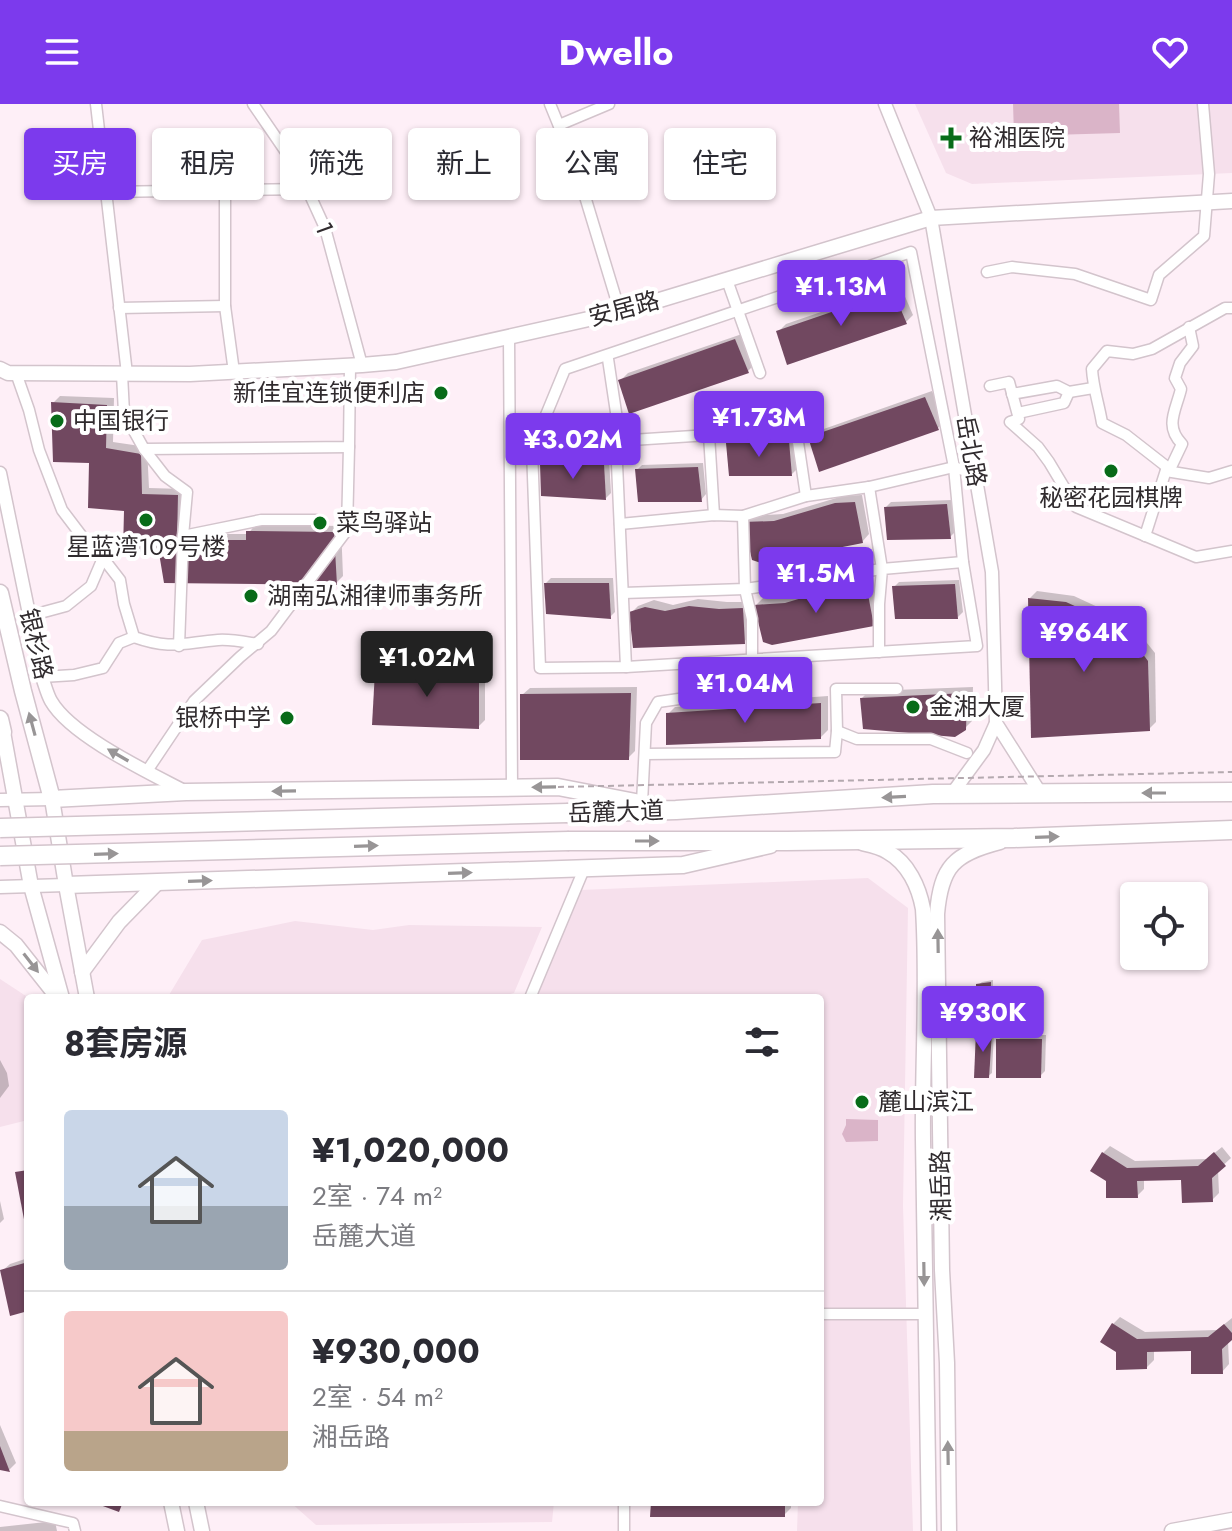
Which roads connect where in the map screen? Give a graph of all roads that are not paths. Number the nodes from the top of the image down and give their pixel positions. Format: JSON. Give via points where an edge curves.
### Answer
{"nodes":[{"id":1,"x":96,"y":104,"type":"edge"},
{"id":2,"x":253,"y":104,"type":"edge"},
{"id":3,"x":550,"y":104,"type":"edge"},
{"id":4,"x":609,"y":104,"type":"edge"},
{"id":5,"x":885,"y":104,"type":"edge"},
{"id":6,"x":1203,"y":104,"type":"edge"},
{"id":7,"x":559,"y":125,"type":"junction"},
{"id":8,"x":99,"y":128,"type":"edge"},
{"id":9,"x":280,"y":143,"type":"edge"},
{"id":10,"x":107,"y":200,"type":"edge"},
{"id":11,"x":225,"y":200,"type":"edge"},
{"id":12,"x":312,"y":200,"type":"edge"},
{"id":13,"x":1232,"y":201,"type":"edge"},
{"id":14,"x":1206,"y":203,"type":"junction"},
{"id":15,"x":931,"y":218,"type":"junction"},
{"id":16,"x":987,"y":272,"type":"dead end"},
{"id":17,"x":727,"y":280,"type":"junction"},
{"id":18,"x":225,"y":306,"type":"junction"},
{"id":19,"x":119,"y":308,"type":"junction"},
{"id":20,"x":1232,"y":308,"type":"edge"},
{"id":21,"x":739,"y":311,"type":"junction"},
{"id":22,"x":620,"y":312,"type":"junction"},
{"id":23,"x":1189,"y":327,"type":"junction"},
{"id":24,"x":509,"y":337,"type":"junction"},
{"id":25,"x":608,"y":359,"type":"dead end"},
{"id":26,"x":356,"y":366,"type":"junction"},
{"id":27,"x":234,"y":372,"type":"junction"},
{"id":28,"x":760,"y":373,"type":"dead end"},
{"id":29,"x":6,"y":374,"type":"edge"},
{"id":30,"x":125,"y":374,"type":"junction"},
{"id":31,"x":990,"y":386,"type":"dead end"},
{"id":32,"x":1093,"y":388,"type":"junction"},
{"id":33,"x":1069,"y":392,"type":"junction"},
{"id":34,"x":1012,"y":394,"type":"junction"},
{"id":35,"x":1018,"y":413,"type":"junction"},
{"id":36,"x":709,"y":435,"type":"junction"},
{"id":37,"x":349,"y":447,"type":"junction"},
{"id":38,"x":144,"y":449,"type":"junction"},
{"id":39,"x":532,"y":449,"type":"junction"},
{"id":40,"x":954,"y":467,"type":"junction"},
{"id":41,"x":1166,"y":471,"type":"junction"},
{"id":42,"x":1232,"y":471,"type":"edge"},
{"id":43,"x":0,"y":473,"type":"edge"},
{"id":44,"x":975,"y":474,"type":"junction"},
{"id":45,"x":869,"y":487,"type":"junction"},
{"id":46,"x":806,"y":496,"type":"junction"},
{"id":47,"x":714,"y":515,"type":"junction"},
{"id":48,"x":743,"y":516,"type":"junction"},
{"id":49,"x":316,"y":520,"type":"dead end"},
{"id":50,"x":620,"y":524,"type":"junction"},
{"id":51,"x":183,"y":536,"type":"junction"},
{"id":52,"x":1145,"y":536,"type":"junction"},
{"id":53,"x":1232,"y":551,"type":"edge"},
{"id":54,"x":103,"y":558,"type":"junction"},
{"id":55,"x":963,"y":562,"type":"junction"},
{"id":56,"x":882,"y":569,"type":"junction"},
{"id":57,"x":745,"y":589,"type":"junction"},
{"id":58,"x":0,"y":593,"type":"edge"},
{"id":59,"x":623,"y":593,"type":"junction"},
{"id":60,"x":29,"y":616,"type":"junction"},
{"id":61,"x":134,"y":637,"type":"junction"},
{"id":62,"x":258,"y":644,"type":"junction"},
{"id":63,"x":179,"y":646,"type":"junction"},
{"id":64,"x":879,"y":652,"type":"junction"},
{"id":65,"x":752,"y":660,"type":"junction"},
{"id":66,"x":626,"y":667,"type":"junction"},
{"id":67,"x":42,"y":677,"type":"junction"},
{"id":68,"x":748,"y":689,"type":"dead end"},
{"id":69,"x":897,"y":689,"type":"dead end"},
{"id":70,"x":996,"y":723,"type":"junction"},
{"id":71,"x":1,"y":726,"type":"edge"},
{"id":72,"x":837,"y":731,"type":"junction"},
{"id":73,"x":967,"y":753,"type":"dead end"},
{"id":74,"x":645,"y":754,"type":"junction"},
{"id":75,"x":147,"y":771,"type":"junction"},
{"id":76,"x":512,"y":787,"type":"junction"},
{"id":77,"x":186,"y":792,"type":"junction"},
{"id":78,"x":1232,"y":792,"type":"edge"},
{"id":79,"x":1041,"y":794,"type":"junction"},
{"id":80,"x":951,"y":795,"type":"junction"},
{"id":81,"x":52,"y":799,"type":"junction"},
{"id":82,"x":7,"y":800,"type":"edge"},
{"id":83,"x":642,"y":803,"type":"junction"},
{"id":84,"x":676,"y":810,"type":"junction"},
{"id":85,"x":0,"y":828,"type":"edge"},
{"id":86,"x":1232,"y":830,"type":"edge"},
{"id":87,"x":1014,"y":838,"type":"junction"},
{"id":88,"x":854,"y":840,"type":"junction"},
{"id":89,"x":787,"y":841,"type":"junction"},
{"id":90,"x":0,"y":856,"type":"edge"},
{"id":91,"x":584,"y":869,"type":"junction"},
{"id":92,"x":158,"y":882,"type":"junction"},
{"id":93,"x":66,"y":885,"type":"junction"},
{"id":94,"x":31,"y":886,"type":"junction"},
{"id":95,"x":0,"y":887,"type":"edge"},
{"id":96,"x":0,"y":932,"type":"edge"},
{"id":97,"x":82,"y":972,"type":"junction"},
{"id":98,"x":57,"y":994,"type":"edge"},
{"id":99,"x":59,"y":994,"type":"edge"},
{"id":100,"x":86,"y":994,"type":"edge"},
{"id":101,"x":532,"y":994,"type":"edge"},
{"id":102,"x":824,"y":1314,"type":"edge"},
{"id":103,"x":925,"y":1314,"type":"junction"},
{"id":104,"x":0,"y":1506,"type":"edge"},
{"id":105,"x":172,"y":1506,"type":"edge"},
{"id":106,"x":197,"y":1506,"type":"edge"},
{"id":107,"x":624,"y":1506,"type":"edge"},
{"id":108,"x":1232,"y":1520,"type":"edge"},
{"id":109,"x":75,"y":1531,"type":"edge"},
{"id":110,"x":177,"y":1531,"type":"edge"},
{"id":111,"x":202,"y":1531,"type":"edge"},
{"id":112,"x":624,"y":1531,"type":"edge"},
{"id":113,"x":929,"y":1531,"type":"edge"},
{"id":114,"x":949,"y":1531,"type":"edge"},
{"id":115,"x":1172,"y":1531,"type":"edge"}],
"edges":[{"from":1,"to":8,"type":"street"},
{"from":2,"to":9,"type":"street","name":"1"},
{"from":3,"to":7,"type":"street"},
{"from":4,"to":7,"type":"street"},
{"from":5,"to":15,"type":"street","name":"岳北路"},
{"from":6,"to":14,"type":"street"},
{"from":7,"to":22,"type":"street"},
{"from":10,"to":19,"type":"street"},
{"from":11,"to":18,"type":"street"},
{"from":12,"to":26,"type":"street","name":"1","via":[[325,228]]},
{"from":13,"to":14,"type":"main road","name":"安居路"},
{"from":14,"to":15,"type":"main road","name":"安居路"},
{"from":14,"to":16,"type":"street","via":[[1204,236],[1159,275],[1151,300],[1075,274],[1012,267]]},
{"from":15,"to":17,"type":"main road","name":"安居路"},
{"from":15,"to":44,"type":"street","name":"岳北路"},
{"from":17,"to":21,"type":"street"},
{"from":17,"to":22,"type":"main road","name":"安居路"},
{"from":18,"to":19,"type":"street"},
{"from":18,"to":27,"type":"street"},
{"from":19,"to":30,"type":"street"},
{"from":20,"to":23,"type":"street"},
{"from":21,"to":28,"type":"street"},
{"from":21,"to":39,"type":"street","via":[[565,369]]},
{"from":21,"to":40,"type":"street","via":[[911,252]]},
{"from":22,"to":24,"type":"main road","name":"安居路"},
{"from":23,"to":32,"type":"street","via":[[1152,349],[1133,354],[1107,351],[1092,369]]},
{"from":23,"to":41,"type":"street","via":[[1193,346],[1175,378],[1181,389],[1171,424],[1182,444]]},
{"from":24,"to":26,"type":"main road","name":"安居路"},
{"from":24,"to":76,"type":"street"},
{"from":25,"to":39,"type":"street","via":[[617,419]]},
{"from":26,"to":27,"type":"main road","name":"安居路"},
{"from":26,"to":37,"type":"street","name":"1"},
{"from":27,"to":30,"type":"main road","name":"安居路"},
{"from":29,"to":30,"type":"main road","name":"安居路"},
{"from":29,"to":54,"type":"street","via":[[29,410],[62,510]]},
{"from":30,"to":38,"type":"street","via":[[124,413]]},
{"from":31,"to":34,"type":"street","via":[[1009,382]]},
{"from":32,"to":33,"type":"street"},
{"from":32,"to":41,"type":"street","via":[[1102,423],[1146,449]]},
{"from":33,"to":34,"type":"street","via":[[1057,386]]},
{"from":33,"to":35,"type":"street","via":[[1064,403]]},
{"from":34,"to":35,"type":"street"},
{"from":35,"to":52,"type":"street","via":[[1019,419],[1010,422],[1044,454],[1076,507]]},
{"from":36,"to":46,"type":"street","via":[[795,422]]},
{"from":36,"to":47,"type":"street"},
{"from":36,"to":50,"type":"street","via":[[616,441]]},
{"from":37,"to":38,"type":"street"},
{"from":37,"to":62,"type":"street","name":"1","via":[[347,530]]},
{"from":38,"to":51,"type":"street","via":[[165,476],[187,492]]},
{"from":39,"to":66,"type":"street","via":[[540,668]]},
{"from":40,"to":44,"type":"street"},
{"from":40,"to":45,"type":"street"},
{"from":40,"to":55,"type":"street"},
{"from":41,"to":42,"type":"street","via":[[1209,478]]},
{"from":41,"to":52,"type":"street"},
{"from":43,"to":60,"type":"street","name":"银杉路"},
{"from":44,"to":70,"type":"street","name":"岳北路","via":[[992,572]]},
{"from":45,"to":46,"type":"street"},
{"from":45,"to":56,"type":"street"},
{"from":46,"to":48,"type":"street"},
{"from":47,"to":48,"type":"street"},
{"from":47,"to":50,"type":"street"},
{"from":48,"to":57,"type":"street"},
{"from":49,"to":51,"type":"street","via":[[261,520]]},
{"from":50,"to":59,"type":"street"},
{"from":51,"to":63,"type":"street"},
{"from":52,"to":53,"type":"street","via":[[1196,557]]},
{"from":54,"to":60,"type":"street","via":[[91,586],[66,606]]},
{"from":54,"to":61,"type":"street","via":[[120,580]]},
{"from":55,"to":56,"type":"street"},
{"from":55,"to":64,"type":"street","via":[[977,646]]},
{"from":56,"to":57,"type":"street"},
{"from":56,"to":64,"type":"street"},
{"from":57,"to":59,"type":"street"},
{"from":57,"to":65,"type":"street","via":[[752,619]]},
{"from":81,"to":58,"type":"main road","name":"银杉路","one_way":true},
{"from":59,"to":66,"type":"street"},
{"from":60,"to":67,"type":"street","name":"银杉路"},
{"from":61,"to":63,"type":"street"},
{"from":61,"to":67,"type":"street","via":[[119,643],[103,668]]},
{"from":62,"to":63,"type":"street","via":[[222,639]]},
{"from":62,"to":75,"type":"street","name":"1","via":[[194,701]]},
{"from":64,"to":65,"type":"street"},
{"from":65,"to":66,"type":"street"},
{"from":75,"to":67,"type":"street","name":"银杉路","one_way":true,"via":[[67,720]]},
{"from":68,"to":74,"type":"street","via":[[658,702],[646,723]]},
{"from":69,"to":72,"type":"street","via":[[836,689]]},
{"from":70,"to":79,"type":"street"},
{"from":70,"to":80,"type":"street","name":"岳北路","via":[[984,750]]},
{"from":71,"to":82,"type":"main road"},
{"from":72,"to":73,"type":"street","via":[[857,739],[931,739]]},
{"from":72,"to":74,"type":"street","via":[[835,752]]},
{"from":74,"to":83,"type":"street"},
{"from":75,"to":77,"type":"street","name":"银杉路"},
{"from":76,"to":77,"type":"main road","one_way":true},
{"from":83,"to":76,"type":"main road","one_way":true,"via":[[558,787]]},
{"from":77,"to":81,"type":"main road"},
{"from":78,"to":79,"type":"highway","name":"岳麓大道","one_way":true},
{"from":79,"to":80,"type":"highway","name":"岳麓大道"},
{"from":80,"to":84,"type":"highway","name":"岳麓大道","one_way":true},
{"from":81,"to":82,"type":"street"},
{"from":81,"to":93,"type":"main road"},
{"from":82,"to":94,"type":"main road"},
{"from":83,"to":84,"type":"main road"},
{"from":84,"to":85,"type":"highway","name":"岳麓大道","bridge":true},
{"from":87,"to":86,"type":"highway","name":"岳麓大道","one_way":true},
{"from":87,"to":88,"type":"highway","name":"岳麓大道"},
{"from":114,"to":87,"type":"main road","name":"湘岳路","one_way":true,"via":[[937,914],[943,878],[952,866],[976,850]]},
{"from":88,"to":89,"type":"highway","name":"岳麓大道"},
{"from":88,"to":103,"type":"main road","name":"湘岳路","one_way":true,"via":[[888,851],[900,862],[916,885],[923,909]]},
{"from":90,"to":89,"type":"highway","name":"岳麓大道","one_way":true,"bridge":true,"via":[[569,841]]},
{"from":89,"to":91,"type":"main road","via":[[683,865]]},
{"from":92,"to":91,"type":"main road","one_way":true},
{"from":91,"to":101,"type":"street"},
{"from":92,"to":93,"type":"main road"},
{"from":92,"to":97,"type":"main road"},
{"from":93,"to":94,"type":"street"},
{"from":93,"to":97,"type":"main road"},
{"from":94,"to":95,"type":"street"},
{"from":94,"to":99,"type":"main road"},
{"from":96,"to":98,"type":"main road","one_way":true},
{"from":97,"to":100,"type":"main road"},
{"from":102,"to":103,"type":"street"},
{"from":103,"to":113,"type":"main road","name":"湘岳路"},
{"from":104,"to":109,"type":"street","via":[[73,1523]]},
{"from":105,"to":110,"type":"main road"},
{"from":106,"to":111,"type":"main road"},
{"from":107,"to":112,"type":"street"},
{"from":108,"to":115,"type":"main road"}]}
